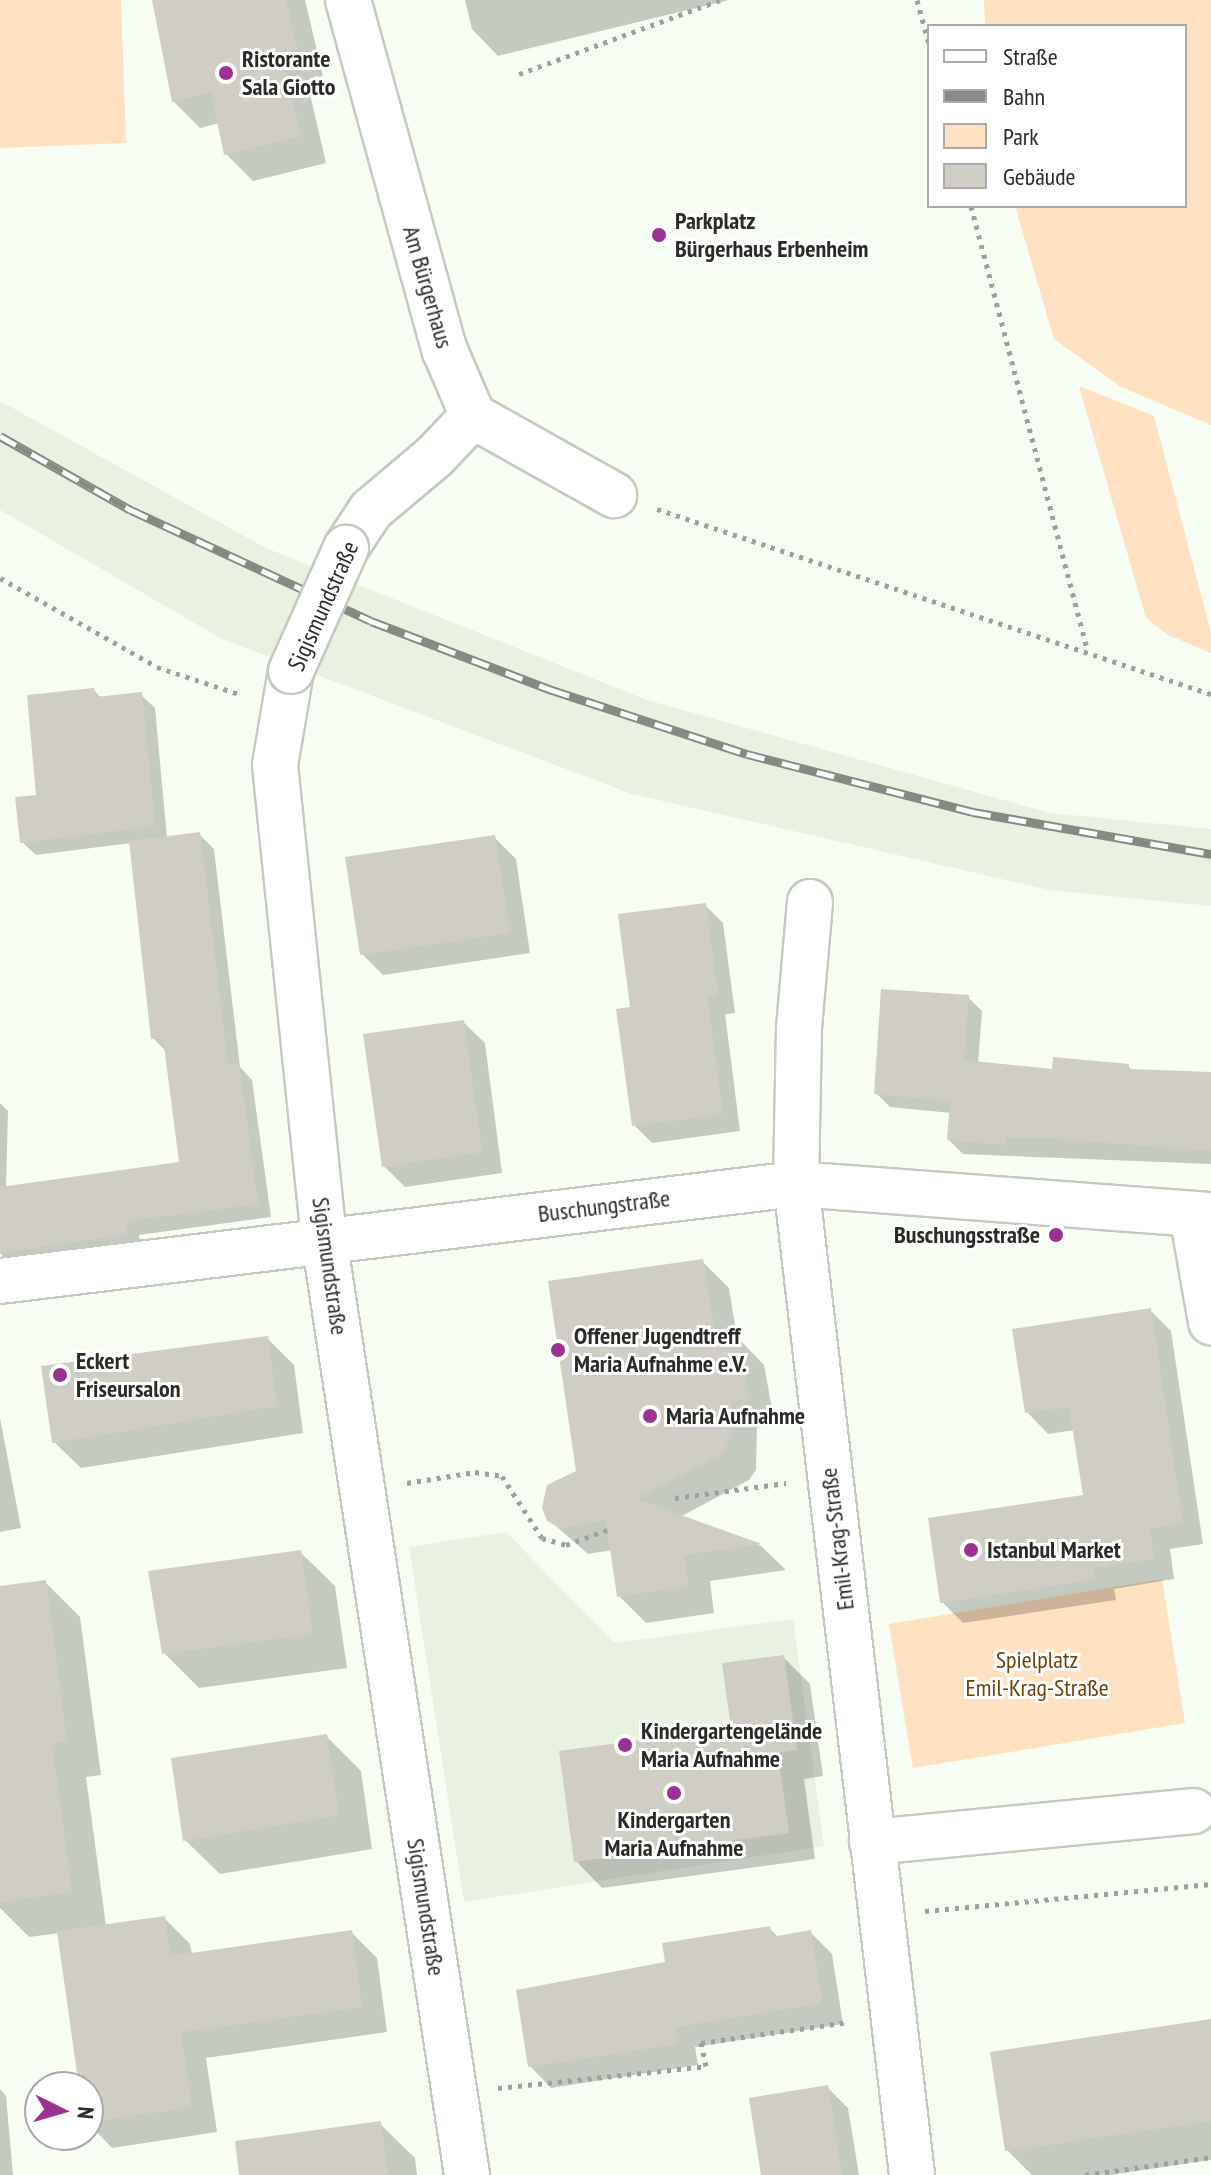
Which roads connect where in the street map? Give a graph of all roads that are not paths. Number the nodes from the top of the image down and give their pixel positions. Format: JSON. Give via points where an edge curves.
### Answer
{"nodes":[{"id":1,"x":348,"y":0,"type":"edge"},
{"id":2,"x":473,"y":416,"type":"junction"},
{"id":3,"x":614,"y":495,"type":"road end"},
{"id":4,"x":810,"y":902,"type":"dead end"},
{"id":5,"x":796,"y":1184,"type":"junction"},
{"id":6,"x":1202,"y":1215,"type":"edge"},
{"id":7,"x":324,"y":1239,"type":"junction"},
{"id":8,"x":0,"y":1281,"type":"edge"},
{"id":9,"x":1211,"y":1322,"type":"edge"},
{"id":10,"x":1194,"y":1811,"type":"dead end"},
{"id":11,"x":872,"y":1842,"type":"junction"},
{"id":12,"x":467,"y":2175,"type":"edge"},
{"id":13,"x":912,"y":2175,"type":"edge"}],
"edges":[{"from":1,"to":2,"type":"street","name":"Am Bürgerhaus","via":[[445,351]]},
{"from":2,"to":3,"type":"street"},
{"from":2,"to":7,"type":"street","name":"Sigismundstraße","bridge":true,"via":[[371,510],[346,548],[288,690],[275,765]]},
{"from":4,"to":5,"type":"street","name":"Emil-Krag-Straße","via":[[799,1027]]},
{"from":5,"to":6,"type":"street","name":"Buschungstraße"},
{"from":5,"to":7,"type":"street","name":"Buschungstraße"},
{"from":5,"to":11,"type":"street","name":"Emil-Krag-Straße"},
{"from":6,"to":9,"type":"street"},
{"from":7,"to":8,"type":"street","name":"Buschungstraße"},
{"from":7,"to":12,"type":"street","name":"Sigismundstraße"},
{"from":10,"to":11,"type":"street"},
{"from":11,"to":13,"type":"street","name":"Emil-Krag-Straße"}]}
